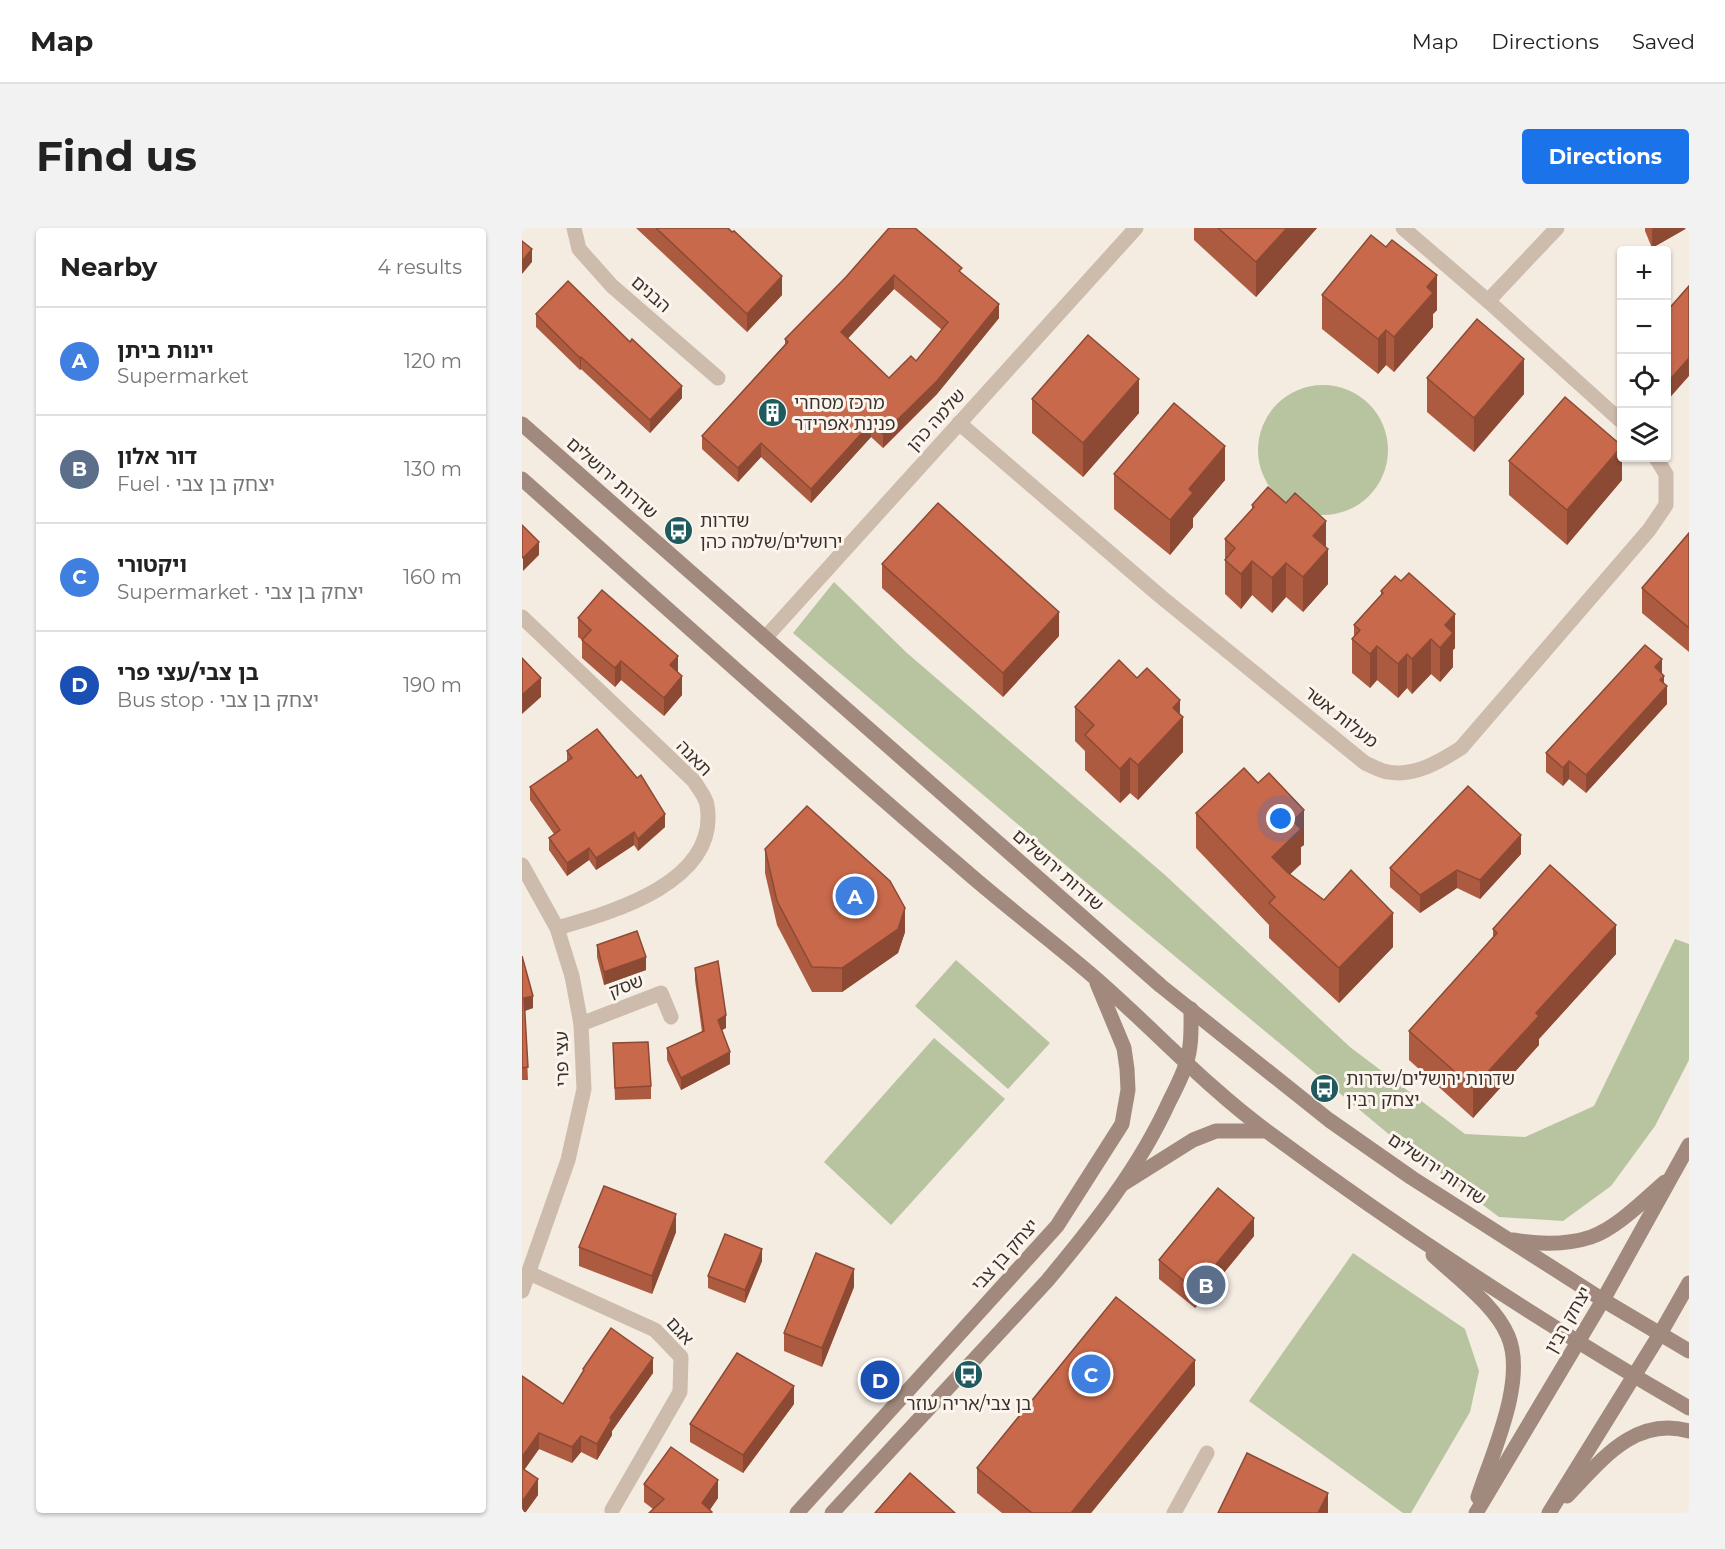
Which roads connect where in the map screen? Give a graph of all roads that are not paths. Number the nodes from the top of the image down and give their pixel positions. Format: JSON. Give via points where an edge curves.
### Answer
{"nodes":[{"id":1,"x":574,"y":228,"type":"edge"},
{"id":2,"x":1136,"y":228,"type":"edge"},
{"id":3,"x":1403,"y":228,"type":"edge"},
{"id":4,"x":1557,"y":228,"type":"edge"},
{"id":5,"x":1488,"y":301,"type":"junction"},
{"id":6,"x":718,"y":378,"type":"dead end"},
{"id":7,"x":1617,"y":417,"type":"edge"},
{"id":8,"x":959,"y":423,"type":"junction"},
{"id":9,"x":522,"y":424,"type":"edge"},
{"id":10,"x":1658,"y":462,"type":"edge"},
{"id":11,"x":522,"y":479,"type":"edge"},
{"id":12,"x":522,"y":617,"type":"edge"},
{"id":13,"x":765,"y":638,"type":"junction"},
{"id":14,"x":522,"y":865,"type":"edge"},
{"id":15,"x":557,"y":928,"type":"junction"},
{"id":16,"x":1095,"y":978,"type":"junction"},
{"id":17,"x":1191,"y":1009,"type":"junction"},
{"id":18,"x":671,"y":1017,"type":"dead end"},
{"id":19,"x":581,"y":1024,"type":"junction"},
{"id":20,"x":1186,"y":1064,"type":"junction"},
{"id":21,"x":1266,"y":1131,"type":"junction"},
{"id":22,"x":1689,"y":1144,"type":"edge"},
{"id":23,"x":1674,"y":1174,"type":"junction"},
{"id":24,"x":1120,"y":1186,"type":"junction"},
{"id":25,"x":1404,"y":1228,"type":"junction"},
{"id":26,"x":1508,"y":1239,"type":"junction"},
{"id":27,"x":530,"y":1273,"type":"junction"},
{"id":28,"x":1689,"y":1283,"type":"edge"},
{"id":29,"x":522,"y":1292,"type":"edge"},
{"id":30,"x":1603,"y":1300,"type":"junction"},
{"id":31,"x":1660,"y":1334,"type":"junction"},
{"id":32,"x":1579,"y":1341,"type":"junction"},
{"id":33,"x":1689,"y":1351,"type":"edge"},
{"id":34,"x":1634,"y":1376,"type":"junction"},
{"id":35,"x":1689,"y":1408,"type":"edge"},
{"id":36,"x":1689,"y":1431,"type":"edge"},
{"id":37,"x":1207,"y":1452,"type":"dead end"},
{"id":38,"x":612,"y":1510,"type":"dead end"},
{"id":39,"x":797,"y":1513,"type":"edge"},
{"id":40,"x":832,"y":1513,"type":"edge"},
{"id":41,"x":1174,"y":1513,"type":"edge"},
{"id":42,"x":1474,"y":1513,"type":"edge"},
{"id":43,"x":1550,"y":1513,"type":"edge"}],
"edges":[{"from":1,"to":6,"type":"street","name":"הבנים","via":[[579,249],[612,286]]},
{"from":2,"to":8,"type":"street","name":"שלמה כהן"},
{"from":3,"to":5,"type":"street"},
{"from":4,"to":5,"type":"street"},
{"from":5,"to":7,"type":"street"},
{"from":8,"to":10,"type":"street","name":"מעלות אשר","via":[[1162,597],[1365,763],[1388,772],[1436,764],[1461,748],[1649,530],[1666,505],[1666,474]]},
{"from":8,"to":13,"type":"street","name":"שלמה כהן"},
{"from":9,"to":13,"type":"main road","name":"שדרות ירושלים"},
{"from":11,"to":16,"type":"main road","via":[[939,848]]},
{"from":12,"to":15,"type":"street","name":"תאנה","via":[[694,781],[707,803],[705,843],[681,874],[649,895],[603,915]]},
{"from":13,"to":17,"type":"main road","name":"שדרות ירושלים"},
{"from":14,"to":15,"type":"street","name":"עצי פרי"},
{"from":15,"to":19,"type":"street","name":"עצי פרי"},
{"from":16,"to":20,"type":"main road"},
{"from":16,"to":39,"type":"main road","name":"יצחק בן צבי","via":[[1124,1048],[1128,1090],[1122,1124],[1057,1226]]},
{"from":17,"to":20,"type":"main road","via":[[1191,1043]]},
{"from":17,"to":26,"type":"main road","name":"שדרות ירושלים","via":[[1329,1120]]},
{"from":18,"to":19,"type":"street","name":"שסק","via":[[661,993]]},
{"from":19,"to":27,"type":"street","name":"עצי פרי","via":[[584,1089],[568,1160]]},
{"from":20,"to":21,"type":"main road"},
{"from":20,"to":24,"type":"main road","via":[[1156,1131]]},
{"from":21,"to":24,"type":"main road","via":[[1216,1131],[1193,1140]]},
{"from":21,"to":25,"type":"main road"},
{"from":22,"to":23,"type":"main road","name":"יצחק רבין"},
{"from":23,"to":26,"type":"main road","via":[[1610,1227],[1591,1237],[1539,1243]]},
{"from":23,"to":30,"type":"main road","name":"יצחק רבין"},
{"from":24,"to":40,"type":"main road","via":[[1047,1281]]},
{"from":25,"to":32,"type":"main road"},
{"from":25,"to":42,"type":"main road","via":[[1489,1308],[1503,1326],[1513,1357],[1510,1399]]},
{"from":26,"to":30,"type":"main road","name":"שדרות ירושלים"},
{"from":27,"to":29,"type":"street","name":"עצי פרי"},
{"from":27,"to":38,"type":"street","name":"אגם","via":[[655,1330],[681,1357],[680,1392]]},
{"from":28,"to":31,"type":"main road"},
{"from":30,"to":31,"type":"main road","name":"שדרות ירושלים"},
{"from":30,"to":32,"type":"main road","name":"יצחק רבין"},
{"from":31,"to":33,"type":"main road","name":"שדרות ירושלים"},
{"from":31,"to":34,"type":"main road"},
{"from":32,"to":34,"type":"main road"},
{"from":32,"to":42,"type":"main road","name":"יצחק רבין"},
{"from":34,"to":35,"type":"main road"},
{"from":34,"to":43,"type":"main road"},
{"from":36,"to":43,"type":"main road","via":[[1675,1427],[1632,1436],[1611,1451]]},
{"from":37,"to":41,"type":"street"}]}
